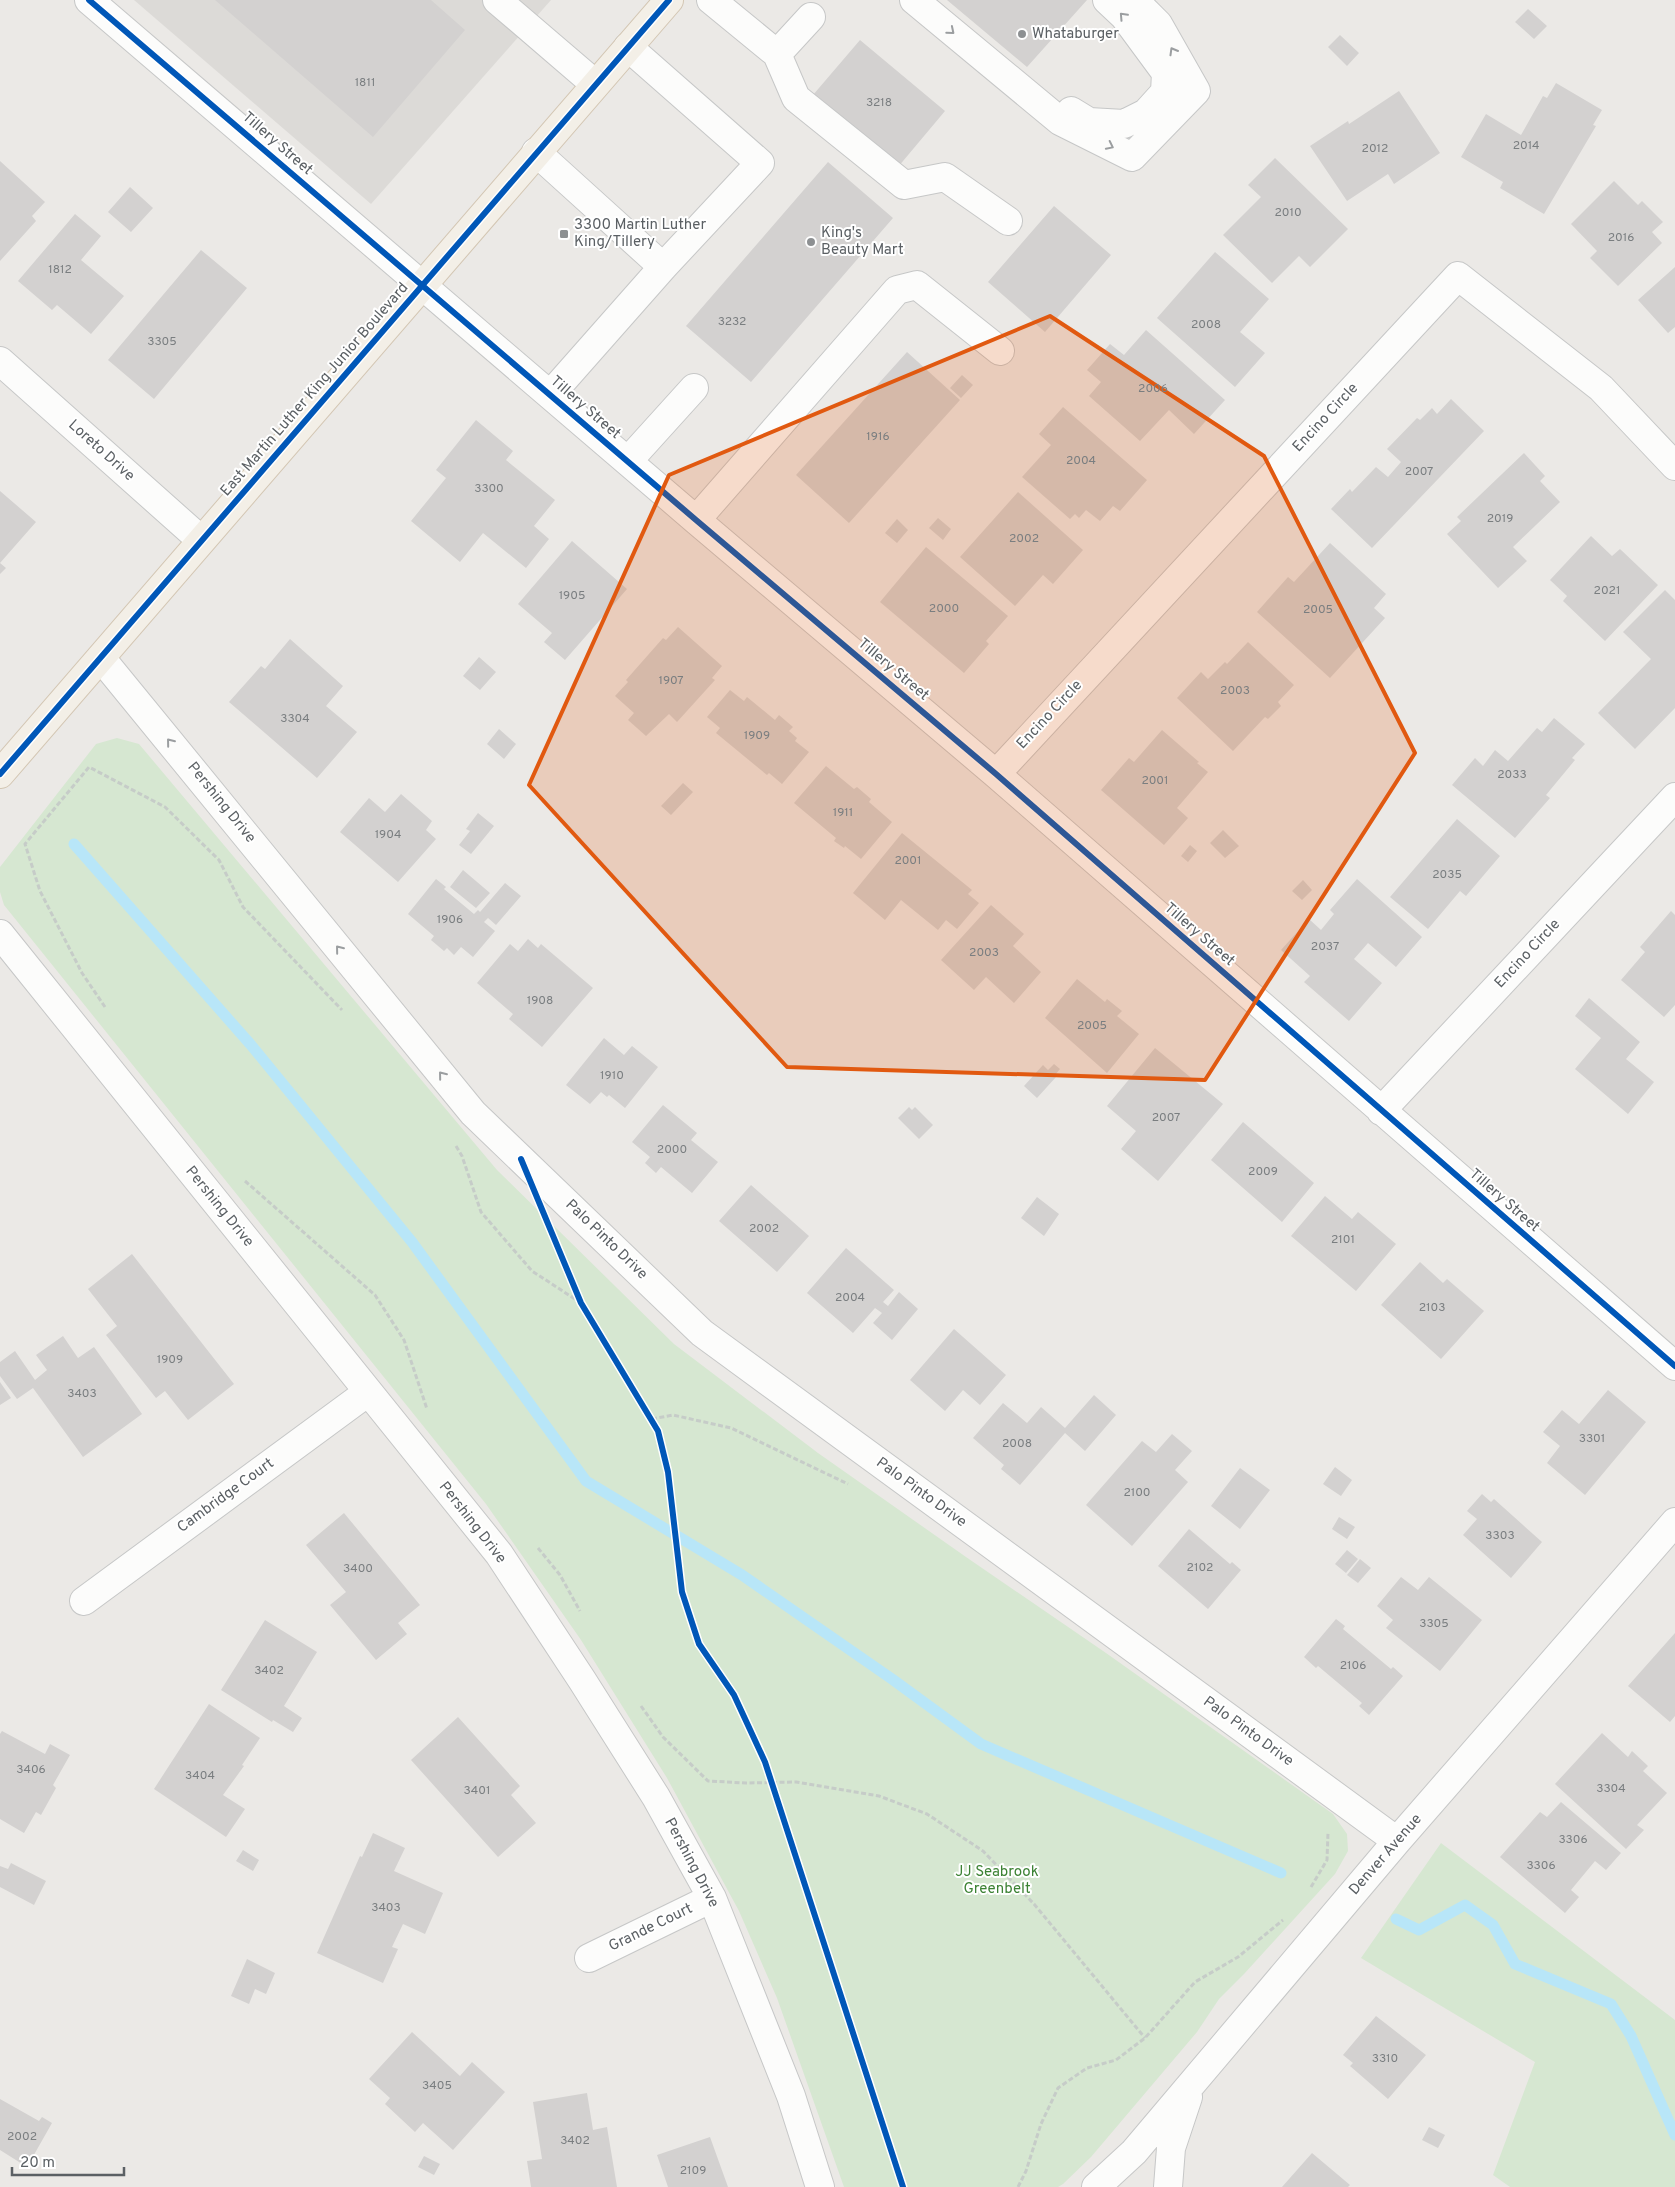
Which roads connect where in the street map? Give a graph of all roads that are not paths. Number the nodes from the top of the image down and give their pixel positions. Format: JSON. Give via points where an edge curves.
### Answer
{"nodes":[{"id":1,"x":89,"y":0,"type":"edge"},
{"id":2,"x":496,"y":0,"type":"edge"},
{"id":3,"x":669,"y":0,"type":"edge"},
{"id":4,"x":711,"y":0,"type":"edge"},
{"id":5,"x":914,"y":0,"type":"edge"},
{"id":6,"x":1106,"y":0,"type":"edge"},
{"id":7,"x":1134,"y":0,"type":"edge"},
{"id":8,"x":810,"y":17,"type":"dead end"},
{"id":9,"x":628,"y":47,"type":"junction"},
{"id":10,"x":976,"y":52,"type":"junction"},
{"id":11,"x":777,"y":54,"type":"junction"},
{"id":12,"x":595,"y":84,"type":"junction"},
{"id":13,"x":536,"y":152,"type":"junction"},
{"id":14,"x":1008,"y":221,"type":"dead end"},
{"id":15,"x":663,"y":267,"type":"junction"},
{"id":16,"x":421,"y":285,"type":"junction"},
{"id":17,"x":1000,"y":351,"type":"dead end"},
{"id":18,"x":0,"y":361,"type":"edge"},
{"id":19,"x":694,"y":388,"type":"dead end"},
{"id":20,"x":550,"y":395,"type":"junction"},
{"id":21,"x":628,"y":462,"type":"junction"},
{"id":22,"x":1675,"y":466,"type":"edge"},
{"id":23,"x":696,"y":520,"type":"junction"},
{"id":24,"x":201,"y":540,"type":"junction"},
{"id":25,"x":101,"y":658,"type":"junction"},
{"id":26,"x":0,"y":774,"type":"edge"},
{"id":27,"x":996,"y":774,"type":"junction"},
{"id":28,"x":1675,"y":797,"type":"edge"},
{"id":29,"x":0,"y":934,"type":"edge"},
{"id":30,"x":1381,"y":1111,"type":"junction"},
{"id":31,"x":473,"y":1113,"type":"joint"},
{"id":32,"x":1675,"y":1366,"type":"edge"},
{"id":33,"x":368,"y":1392,"type":"junction"},
{"id":34,"x":1675,"y":1522,"type":"edge"},
{"id":35,"x":84,"y":1600,"type":"dead end"},
{"id":36,"x":1397,"y":1841,"type":"junction"},
{"id":37,"x":712,"y":1898,"type":"junction"},
{"id":38,"x":589,"y":1958,"type":"dead end"},
{"id":39,"x":1194,"y":2081,"type":"junction"},
{"id":40,"x":820,"y":2187,"type":"edge"},
{"id":41,"x":1096,"y":2187,"type":"edge"},
{"id":42,"x":1168,"y":2187,"type":"edge"}],
"edges":[{"from":1,"to":16,"type":"street","name":"Tillery Street"},
{"from":2,"to":12,"type":"street"},
{"from":3,"to":9,"type":"main road","name":"East Martin Luther King Junior Boulevard"},
{"from":4,"to":11,"type":"street"},
{"from":5,"to":10,"type":"street","one_way":true},
{"from":10,"to":6,"type":"street","one_way":true,"via":[[1089,122],[1124,124],[1146,113],[1165,92],[1166,73],[1124,16]]},
{"from":10,"to":7,"type":"street","one_way":true,"via":[[1060,121],[1132,158],[1196,91],[1158,24]]},
{"from":8,"to":11,"type":"street"},
{"from":9,"to":12,"type":"main road","name":"East Martin Luther King Junior Boulevard"},
{"from":9,"to":15,"type":"street","via":[[760,163]]},
{"from":11,"to":14,"type":"street","via":[[796,98],[904,185],[945,177]]},
{"from":12,"to":13,"type":"main road","name":"East Martin Luther King Junior Boulevard"},
{"from":13,"to":15,"type":"street"},
{"from":13,"to":16,"type":"main road","name":"East Martin Luther King Junior Boulevard"},
{"from":15,"to":20,"type":"street"},
{"from":16,"to":20,"type":"street","name":"Tillery Street"},
{"from":16,"to":24,"type":"main road","name":"East Martin Luther King Junior Boulevard"},
{"from":17,"to":23,"type":"street","via":[[918,285],[897,290]]},
{"from":18,"to":24,"type":"street","name":"Loreto Drive"},
{"from":19,"to":21,"type":"street"},
{"from":20,"to":21,"type":"street","name":"Tillery Street"},
{"from":21,"to":23,"type":"street","name":"Tillery Street"},
{"from":22,"to":27,"type":"street","name":"Encino Circle","via":[[1602,388],[1458,276]]},
{"from":23,"to":27,"type":"street","name":"Tillery Street"},
{"from":24,"to":25,"type":"main road","name":"East Martin Luther King Junior Boulevard"},
{"from":25,"to":26,"type":"main road","name":"East Martin Luther King Junior Boulevard"},
{"from":31,"to":25,"type":"street","name":"Pershing Drive","one_way":true},
{"from":27,"to":30,"type":"street","name":"Tillery Street"},
{"from":28,"to":30,"type":"street","name":"Encino Circle"},
{"from":29,"to":33,"type":"street","name":"Pershing Drive"},
{"from":30,"to":32,"type":"street","name":"Tillery Street"},
{"from":31,"to":36,"type":"street","name":"Palo Pinto Drive","via":[[702,1333]]},
{"from":33,"to":35,"type":"street","name":"Cambridge Court"},
{"from":33,"to":37,"type":"street","name":"Pershing Drive","via":[[498,1554],[656,1797]]},
{"from":34,"to":36,"type":"street","name":"Denver Avenue"},
{"from":36,"to":39,"type":"street","name":"Denver Avenue"},
{"from":37,"to":38,"type":"street","name":"Grande Court"},
{"from":37,"to":40,"type":"street","name":"Pershing Drive","via":[[791,2096]]},
{"from":39,"to":41,"type":"street","name":"Denver Avenue","via":[[1134,2152]]},
{"from":39,"to":42,"type":"street","via":[[1171,2148]]}]}
